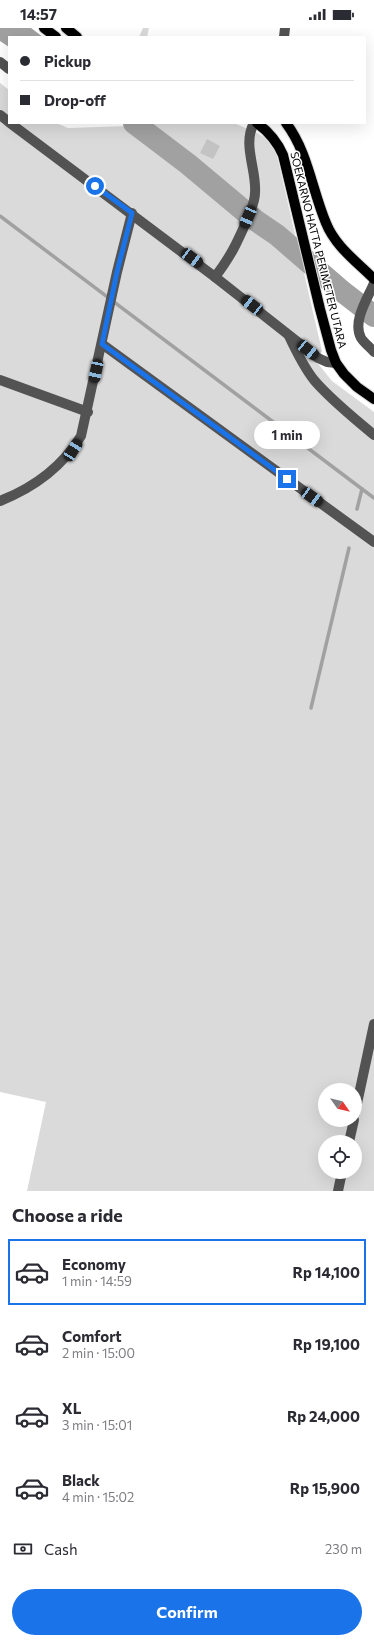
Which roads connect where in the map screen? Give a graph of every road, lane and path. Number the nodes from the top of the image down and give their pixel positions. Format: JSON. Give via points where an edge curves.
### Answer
{"nodes":[{"id":1,"x":44,"y":28,"type":"edge"},
{"id":2,"x":66,"y":28,"type":"edge"},
{"id":3,"x":55,"y":36,"type":"edge"},
{"id":4,"x":76,"y":36,"type":"edge"},
{"id":5,"x":0,"y":62,"type":"edge"},
{"id":6,"x":8,"y":68,"type":"edge"},
{"id":7,"x":13,"y":124,"type":"edge"},
{"id":8,"x":259,"y":124,"type":"edge"},
{"id":9,"x":287,"y":124,"type":"edge"},
{"id":10,"x":252,"y":127,"type":"edge"},
{"id":11,"x":132,"y":213,"type":"junction"},
{"id":12,"x":216,"y":277,"type":"junction"},
{"id":13,"x":374,"y":279,"type":"edge"},
{"id":14,"x":374,"y":283,"type":"edge"},
{"id":15,"x":288,"y":334,"type":"junction"},
{"id":16,"x":102,"y":344,"type":"junction"},
{"id":17,"x":374,"y":352,"type":"edge"},
{"id":18,"x":336,"y":363,"type":"junction"},
{"id":19,"x":0,"y":380,"type":"edge"},
{"id":20,"x":374,"y":399,"type":"edge"},
{"id":21,"x":88,"y":412,"type":"junction"},
{"id":22,"x":374,"y":435,"type":"edge"},
{"id":23,"x":0,"y":501,"type":"edge"},
{"id":24,"x":374,"y":542,"type":"edge"},
{"id":25,"x":374,"y":1024,"type":"edge"},
{"id":26,"x":361,"y":1083,"type":"edge"},
{"id":27,"x":341,"y":1179,"type":"edge"},
{"id":28,"x":338,"y":1191,"type":"edge"}],
"edges":[{"from":1,"to":3,"type":"main road"},
{"from":2,"to":4,"type":"main road"},
{"from":5,"to":6,"type":"street"},
{"from":7,"to":11,"type":"street"},
{"from":8,"to":18,"type":"main road","name":"SOEKARNO HATTA PERIMETER UTARA","via":[[279,144],[281,150],[326,333]]},
{"from":9,"to":13,"type":"main road","via":[[304,157],[326,224],[335,240]]},
{"from":10,"to":12,"type":"street","via":[[249,144],[255,184],[254,204],[236,246]]},
{"from":11,"to":12,"type":"street"},
{"from":11,"to":16,"type":"street"},
{"from":12,"to":15,"type":"street"},
{"from":14,"to":17,"type":"street","via":[[360,315],[358,330],[362,339]]},
{"from":15,"to":18,"type":"street","via":[[318,358]]},
{"from":15,"to":22,"type":"street","via":[[314,380]]},
{"from":16,"to":21,"type":"street"},
{"from":16,"to":24,"type":"street"},
{"from":18,"to":20,"type":"main road","name":"SOEKARNO HATTA PERIMETER UTARA","via":[[348,378]]},
{"from":19,"to":21,"type":"street"},
{"from":21,"to":23,"type":"street","via":[[81,436],[63,461],[45,477]]},
{"from":25,"to":26,"type":"street"},
{"from":27,"to":28,"type":"street"}]}
